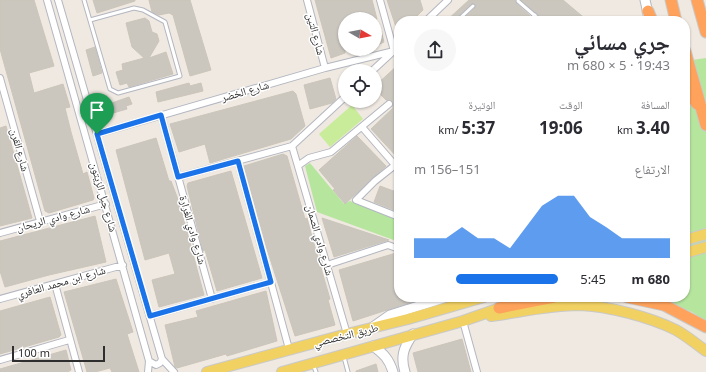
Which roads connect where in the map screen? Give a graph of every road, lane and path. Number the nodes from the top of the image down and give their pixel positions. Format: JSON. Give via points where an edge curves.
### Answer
{"nodes":[{"id":1,"x":47,"y":0,"type":"edge"},
{"id":2,"x":58,"y":0,"type":"edge"},
{"id":3,"x":84,"y":0,"type":"edge"},
{"id":4,"x":307,"y":0,"type":"edge"},
{"id":5,"x":380,"y":0,"type":"edge"},
{"id":6,"x":448,"y":0,"type":"edge"},
{"id":7,"x":670,"y":0,"type":"edge"},
{"id":8,"x":697,"y":0,"type":"edge"},
{"id":9,"x":702,"y":0,"type":"edge"},
{"id":10,"x":518,"y":1,"type":"edge"},
{"id":11,"x":473,"y":6,"type":"dead end"},
{"id":12,"x":535,"y":15,"type":"edge"},
{"id":13,"x":431,"y":16,"type":"edge"},
{"id":14,"x":462,"y":16,"type":"edge"},
{"id":15,"x":675,"y":16,"type":"edge"},
{"id":16,"x":90,"y":20,"type":"junction"},
{"id":17,"x":705,"y":28,"type":"edge"},
{"id":18,"x":394,"y":51,"type":"junction"},
{"id":19,"x":380,"y":64,"type":"edge"},
{"id":20,"x":325,"y":68,"type":"junction"},
{"id":21,"x":690,"y":68,"type":"edge"},
{"id":22,"x":0,"y":78,"type":"edge"},
{"id":23,"x":690,"y":94,"type":"edge"},
{"id":24,"x":338,"y":103,"type":"edge"},
{"id":25,"x":389,"y":104,"type":"dead end"},
{"id":26,"x":703,"y":113,"type":"junction"},
{"id":27,"x":161,"y":115,"type":"junction"},
{"id":28,"x":706,"y":125,"type":"edge"},
{"id":29,"x":362,"y":127,"type":"junction"},
{"id":30,"x":97,"y":134,"type":"junction"},
{"id":31,"x":292,"y":146,"type":"junction"},
{"id":32,"x":394,"y":160,"type":"edge"},
{"id":33,"x":238,"y":161,"type":"junction"},
{"id":34,"x":299,"y":165,"type":"junction"},
{"id":35,"x":394,"y":165,"type":"edge"},
{"id":36,"x":178,"y":177,"type":"junction"},
{"id":37,"x":106,"y":204,"type":"junction"},
{"id":38,"x":394,"y":214,"type":"edge"},
{"id":39,"x":40,"y":221,"type":"junction"},
{"id":40,"x":0,"y":233,"type":"edge"},
{"id":41,"x":706,"y":234,"type":"edge"},
{"id":42,"x":690,"y":239,"type":"edge"},
{"id":43,"x":394,"y":247,"type":"edge"},
{"id":44,"x":706,"y":247,"type":"edge"},
{"id":45,"x":690,"y":252,"type":"edge"},
{"id":46,"x":122,"y":265,"type":"junction"},
{"id":47,"x":327,"y":265,"type":"junction"},
{"id":48,"x":271,"y":282,"type":"junction"},
{"id":49,"x":55,"y":284,"type":"junction"},
{"id":50,"x":212,"y":299,"type":"junction"},
{"id":51,"x":0,"y":300,"type":"edge"},
{"id":52,"x":431,"y":302,"type":"edge"},
{"id":53,"x":466,"y":302,"type":"edge"},
{"id":54,"x":517,"y":302,"type":"edge"},
{"id":55,"x":529,"y":302,"type":"edge"},
{"id":56,"x":650,"y":302,"type":"edge"},
{"id":57,"x":499,"y":308,"type":"junction"},
{"id":58,"x":150,"y":316,"type":"junction"},
{"id":59,"x":464,"y":321,"type":"junction"},
{"id":60,"x":706,"y":327,"type":"edge"},
{"id":61,"x":368,"y":330,"type":"junction"},
{"id":62,"x":347,"y":334,"type":"junction"},
{"id":63,"x":413,"y":334,"type":"junction"},
{"id":64,"x":69,"y":340,"type":"junction"},
{"id":65,"x":373,"y":346,"type":"junction"},
{"id":66,"x":289,"y":349,"type":"junction"},
{"id":67,"x":706,"y":351,"type":"edge"},
{"id":68,"x":343,"y":354,"type":"junction"},
{"id":69,"x":162,"y":359,"type":"junction"},
{"id":70,"x":0,"y":360,"type":"edge"},
{"id":71,"x":149,"y":360,"type":"junction"},
{"id":72,"x":310,"y":368,"type":"edge"},
{"id":73,"x":79,"y":372,"type":"edge"},
{"id":74,"x":148,"y":372,"type":"edge"},
{"id":75,"x":174,"y":372,"type":"edge"},
{"id":76,"x":207,"y":372,"type":"edge"},
{"id":77,"x":282,"y":372,"type":"edge"},
{"id":78,"x":348,"y":372,"type":"edge"},
{"id":79,"x":393,"y":372,"type":"edge"},
{"id":80,"x":405,"y":372,"type":"edge"},
{"id":81,"x":477,"y":372,"type":"edge"}],
"edges":[{"from":1,"to":37,"type":"street","name":"شارع جبل الزيتون"},
{"from":2,"to":30,"type":"street","name":"شارع جبل الزيتون"},
{"from":3,"to":16,"type":"lane"},
{"from":4,"to":20,"type":"street","name":"شارع التين"},
{"from":5,"to":18,"type":"street"},
{"from":6,"to":13,"type":"street"},
{"from":7,"to":15,"type":"highway"},
{"from":8,"to":17,"type":"highway"},
{"from":9,"to":17,"type":"highway"},
{"from":10,"to":12,"type":"lane"},
{"from":11,"to":14,"type":"lane"},
{"from":16,"to":16,"type":"lane","via":[[134,8],[165,22],[180,76],[118,94],[114,92],[110,89]]},
{"from":18,"to":19,"type":"street"},
{"from":18,"to":20,"type":"street","name":"شارع الخضر"},
{"from":20,"to":27,"type":"street","name":"شارع الخضر"},
{"from":21,"to":26,"type":"highway"},
{"from":22,"to":39,"type":"street","name":"شارع القرن"},
{"from":23,"to":26,"type":"highway"},
{"from":24,"to":31,"type":"street"},
{"from":25,"to":29,"type":"street"},
{"from":26,"to":28,"type":"highway"},
{"from":27,"to":30,"type":"street","name":"شارع الخضر"},
{"from":27,"to":36,"type":"street","name":"شارع وادي الغرارة"},
{"from":29,"to":32,"type":"street"},
{"from":29,"to":34,"type":"street","via":[[331,152],[309,158]]},
{"from":30,"to":58,"type":"street","name":"شارع جبل الزيتون"},
{"from":31,"to":33,"type":"street"},
{"from":31,"to":34,"type":"street","name":"شارع وادي الصمان"},
{"from":33,"to":36,"type":"street"},
{"from":33,"to":48,"type":"street"},
{"from":34,"to":47,"type":"street","name":"شارع وادي الصمان"},
{"from":35,"to":38,"type":"street","via":[[356,200]]},
{"from":36,"to":50,"type":"street","name":"شارع وادي الغرارة"},
{"from":37,"to":39,"type":"street","name":"شارع وادي الريحان"},
{"from":37,"to":46,"type":"street","name":"شارع جبل الزيتون"},
{"from":39,"to":40,"type":"street","name":"شارع وادي الريحان"},
{"from":41,"to":42,"type":"main road"},
{"from":43,"to":47,"type":"street","via":[[388,245]]},
{"from":44,"to":45,"type":"main road"},
{"from":46,"to":49,"type":"street","name":"شارع ابن محمد العافري"},
{"from":46,"to":71,"type":"street","name":"شارع جبل الزيتون"},
{"from":47,"to":62,"type":"street","name":"شارع وادي الصمان"},
{"from":48,"to":50,"type":"street"},
{"from":48,"to":66,"type":"street"},
{"from":49,"to":51,"type":"street","name":"شارع ابن محمد العافري"},
{"from":49,"to":64,"type":"street"},
{"from":50,"to":58,"type":"street"},
{"from":52,"to":61,"type":"main road","via":[[390,315]]},
{"from":53,"to":61,"type":"main road","name":"طريق التخصصي"},
{"from":54,"to":57,"type":"main road","name":"طريق التخصصي"},
{"from":55,"to":57,"type":"highway"},
{"from":56,"to":60,"type":"highway","via":[[664,305]]},
{"from":57,"to":59,"type":"main road","name":"طريق التخصصي"},
{"from":58,"to":69,"type":"street","name":"شارع جبل الزيتون"},
{"from":59,"to":63,"type":"main road","name":"طريق التخصصي"},
{"from":59,"to":67,"type":"main road","via":[[579,305],[615,310],[654,321],[677,331]]},
{"from":59,"to":81,"type":"street"},
{"from":61,"to":62,"type":"main road","name":"طريق التخصصي"},
{"from":62,"to":66,"type":"main road","name":"طريق التخصصي"},
{"from":63,"to":65,"type":"main road","name":"طريق التخصصي"},
{"from":63,"to":80,"type":"main road","via":[[403,350],[402,364]]},
{"from":64,"to":70,"type":"street"},
{"from":64,"to":73,"type":"street"},
{"from":65,"to":68,"type":"main road","name":"طريق التخصصي"},
{"from":65,"to":79,"type":"main road","via":[[385,355]]},
{"from":66,"to":76,"type":"main road","name":"طريق التخصصي"},
{"from":68,"to":72,"type":"main road","name":"طريق التخصصي"},
{"from":68,"to":78,"type":"lane"},
{"from":69,"to":71,"type":"street","via":[[156,365]]},
{"from":69,"to":75,"type":"street","name":"شارع جبل الزيتون"},
{"from":71,"to":74,"type":"street","name":"شارع جبل الزيتون"},
{"from":72,"to":77,"type":"main road","name":"طريق التخصصي"}]}
